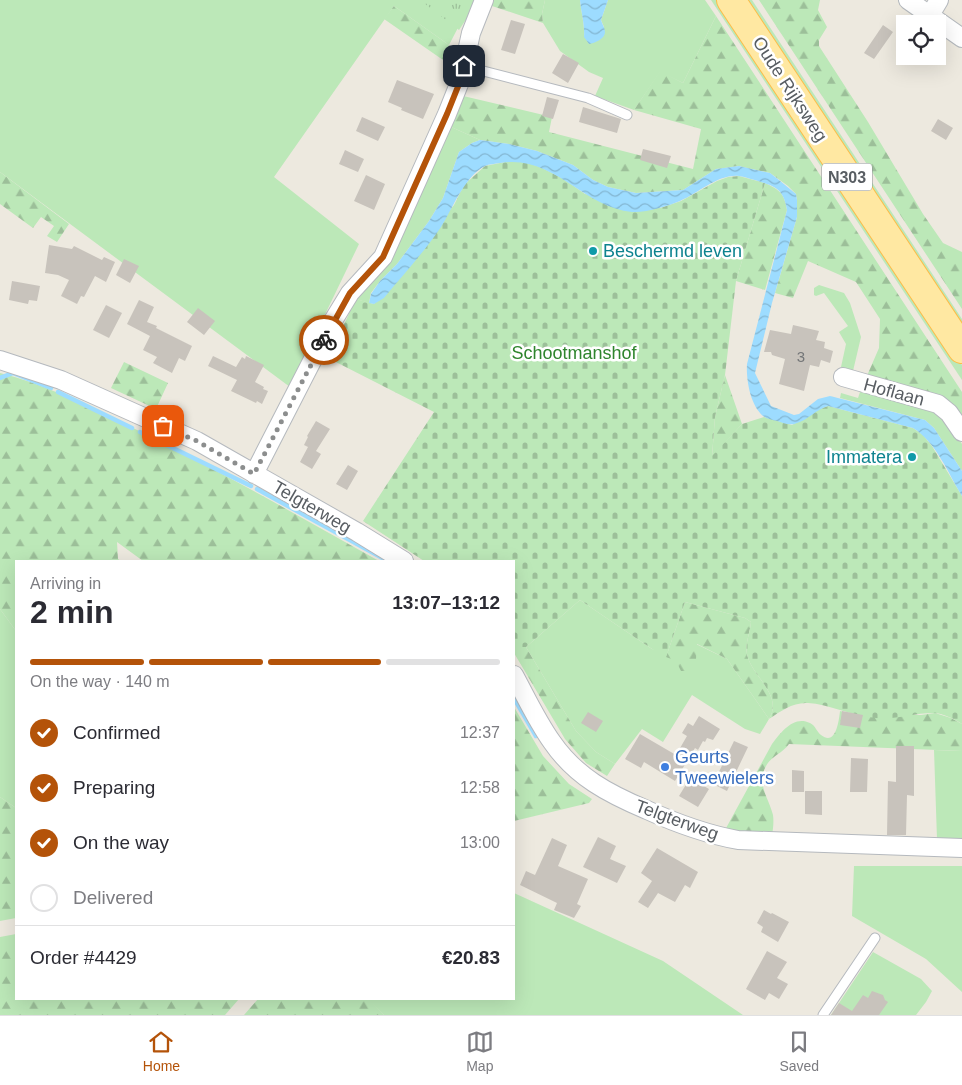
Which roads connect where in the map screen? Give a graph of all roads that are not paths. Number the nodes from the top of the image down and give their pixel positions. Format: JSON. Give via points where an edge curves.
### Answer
{"nodes":[{"id":1,"x":484,"y":0,"type":"edge"},
{"id":2,"x":908,"y":0,"type":"edge"},
{"id":3,"x":732,"y":1,"type":"edge"},
{"id":4,"x":935,"y":8,"type":"edge"},
{"id":5,"x":962,"y":38,"type":"edge"},
{"id":6,"x":464,"y":66,"type":"junction"},
{"id":7,"x":627,"y":115,"type":"dead end"},
{"id":8,"x":962,"y":349,"type":"edge"},
{"id":9,"x":0,"y":360,"type":"edge"},
{"id":10,"x":843,"y":378,"type":"dead end"},
{"id":11,"x":962,"y":432,"type":"edge"},
{"id":12,"x":254,"y":474,"type":"junction"},
{"id":13,"x":402,"y":560,"type":"edge"},
{"id":14,"x":515,"y":677,"type":"edge"},
{"id":15,"x":962,"y":848,"type":"edge"},
{"id":16,"x":875,"y":938,"type":"dead end"},
{"id":17,"x":823,"y":1015,"type":"edge"}],
"edges":[{"from":1,"to":6,"type":"street","via":[[471,33]]},
{"from":2,"to":4,"type":"street"},
{"from":3,"to":8,"type":"main road","name":"Oude Rijksweg","number":"N303"},
{"from":4,"to":5,"type":"street"},
{"from":6,"to":7,"type":"lane","via":[[588,98]]},
{"from":6,"to":12,"type":"street","via":[[447,114],[383,257],[350,293],[331,324]]},
{"from":9,"to":12,"type":"street","name":"Telgterweg","via":[[70,384],[197,441]]},
{"from":10,"to":11,"type":"street","name":"Hoflaan","via":[[938,404]]},
{"from":12,"to":13,"type":"street","name":"Telgterweg"},
{"from":14,"to":15,"type":"street","name":"Telgterweg","via":[[552,742],[572,765],[594,784],[615,796],[678,824],[738,840]]},
{"from":16,"to":17,"type":"lane"}]}
